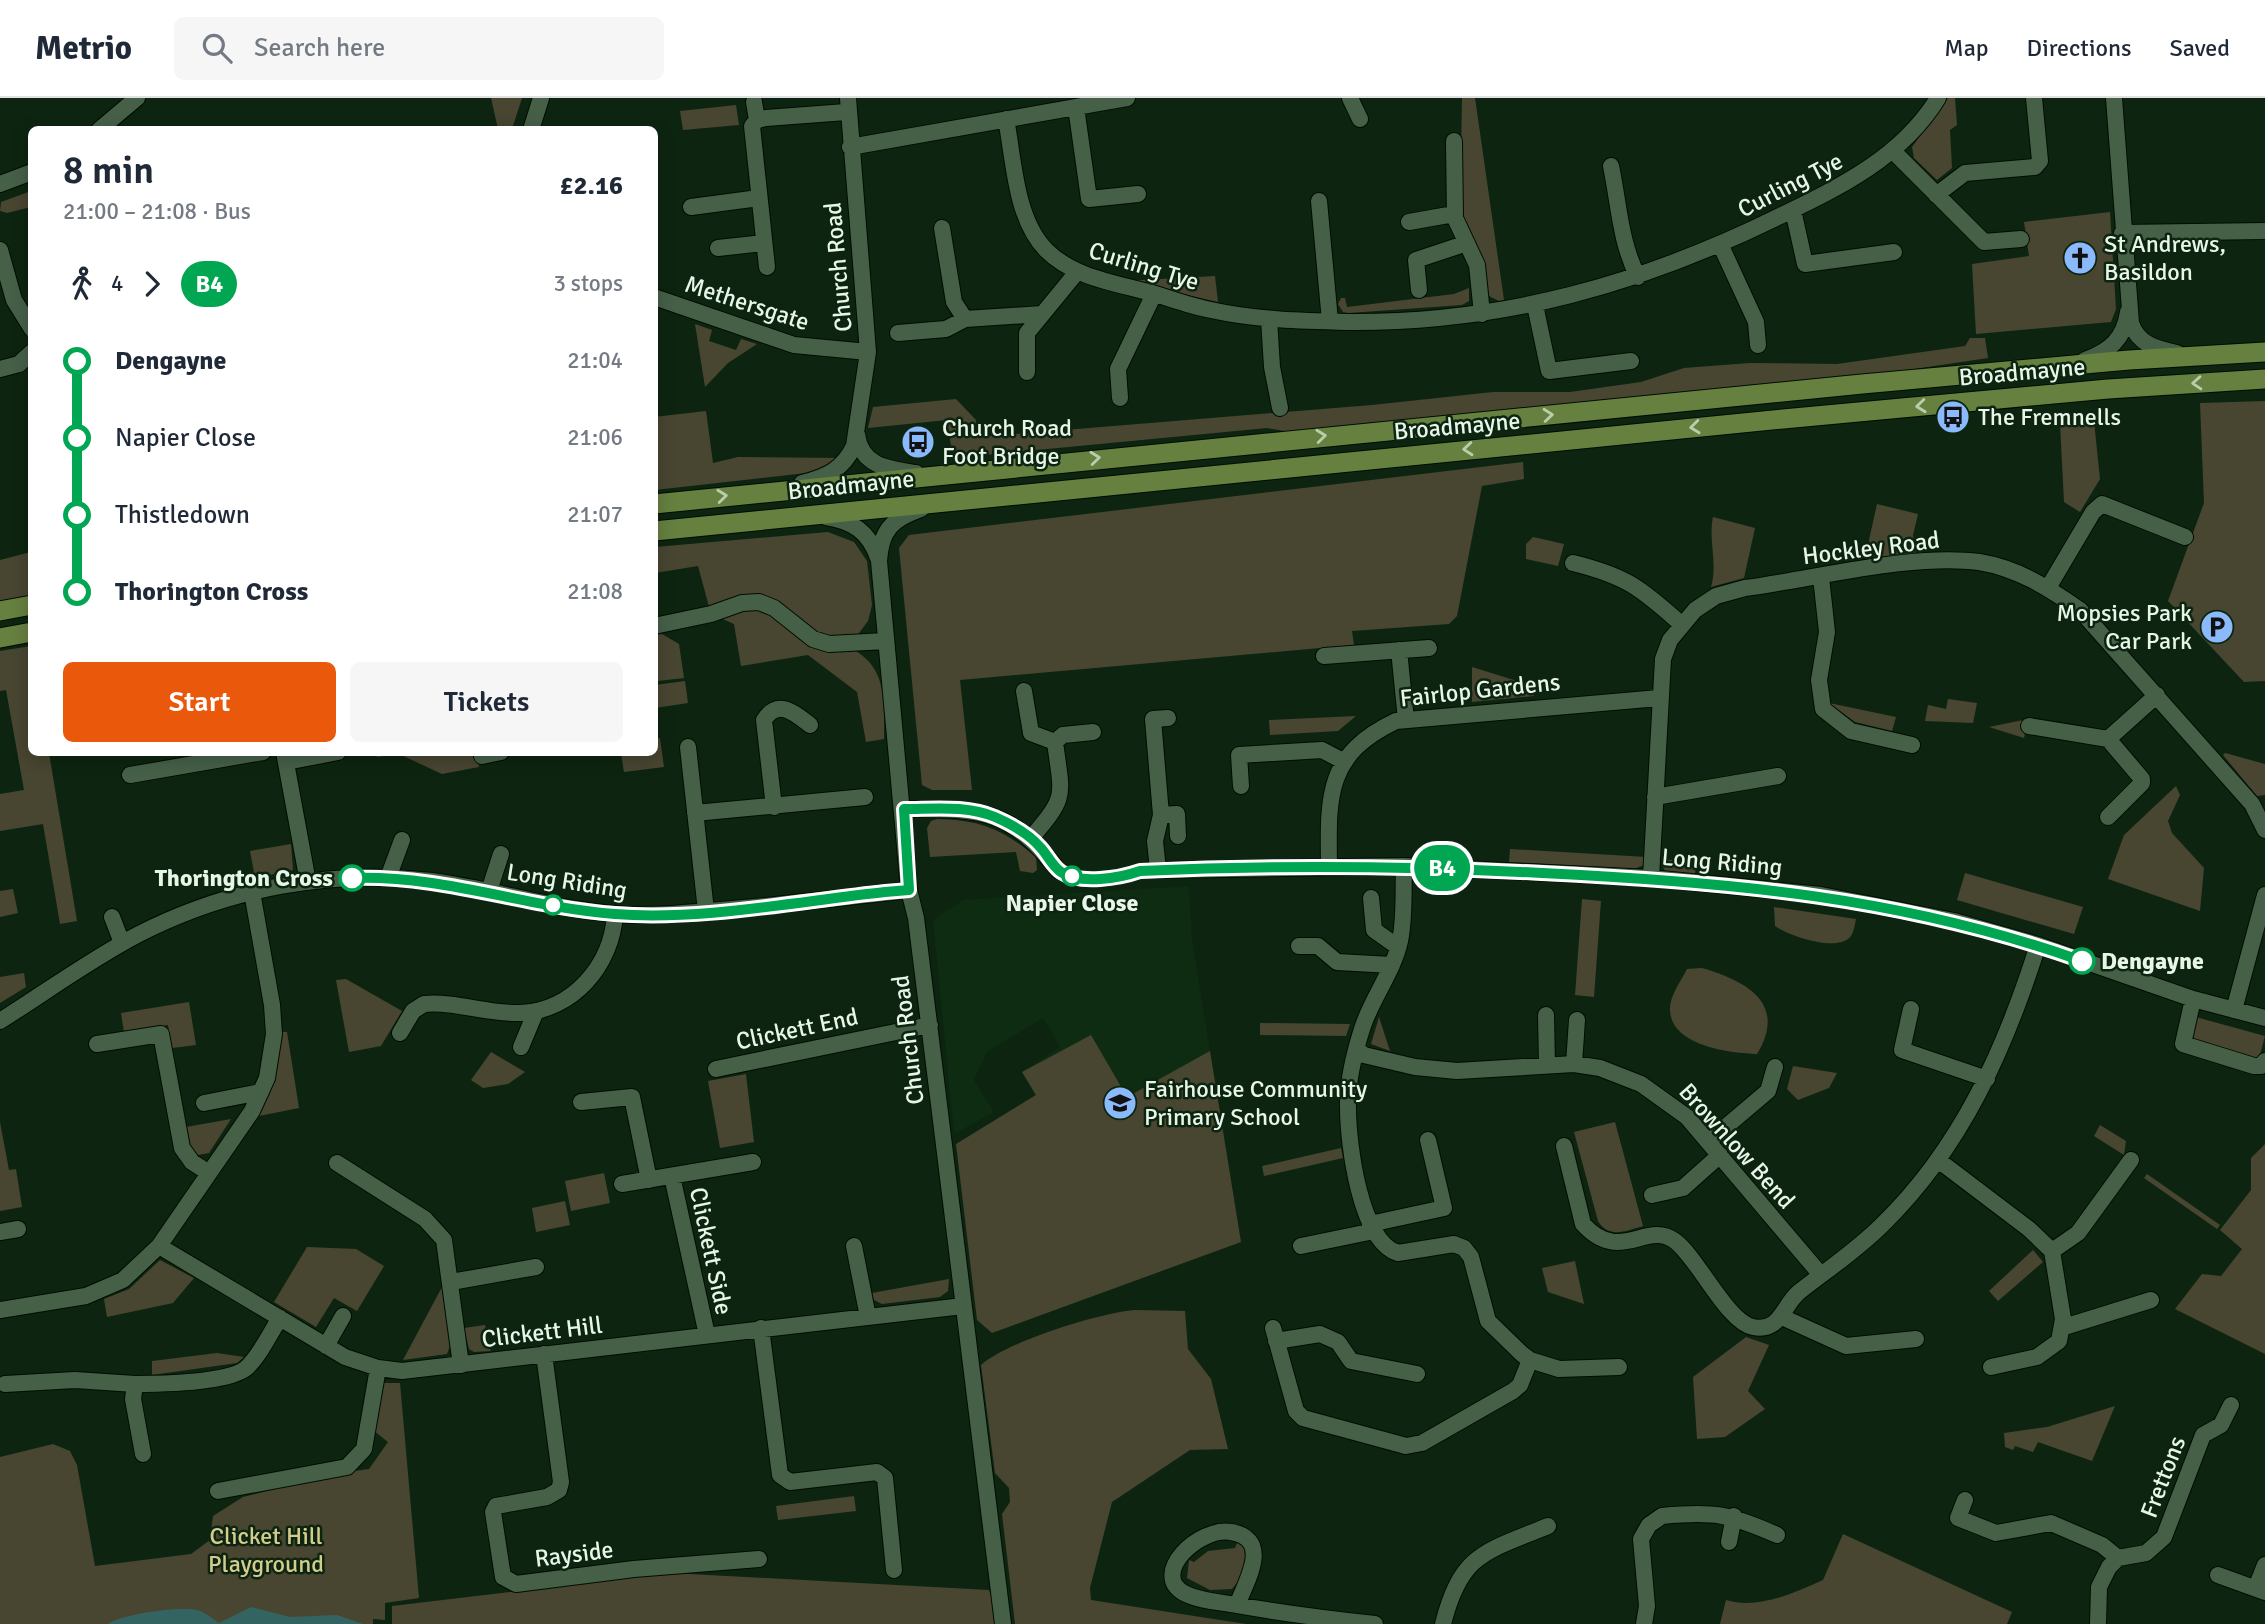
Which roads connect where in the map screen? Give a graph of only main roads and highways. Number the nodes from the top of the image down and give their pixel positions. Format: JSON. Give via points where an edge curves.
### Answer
{"nodes":[{"id":1,"x":2265,"y":352,"type":"edge"},
{"id":2,"x":2265,"y":379,"type":"edge"},
{"id":3,"x":658,"y":504,"type":"edge"},
{"id":4,"x":658,"y":531,"type":"edge"},
{"id":5,"x":28,"y":606,"type":"edge"},
{"id":6,"x":0,"y":611,"type":"edge"},
{"id":7,"x":28,"y":633,"type":"edge"},
{"id":8,"x":0,"y":638,"type":"edge"}],
"edges":[{"from":3,"to":1,"type":"main road","name":"Broadmayne","one_way":true,"via":[[2054,366]]},
{"from":2,"to":4,"type":"main road","name":"Broadmayne","one_way":true,"via":[[1998,399]]},
{"from":5,"to":6,"type":"main road"},
{"from":7,"to":8,"type":"main road"}]}
